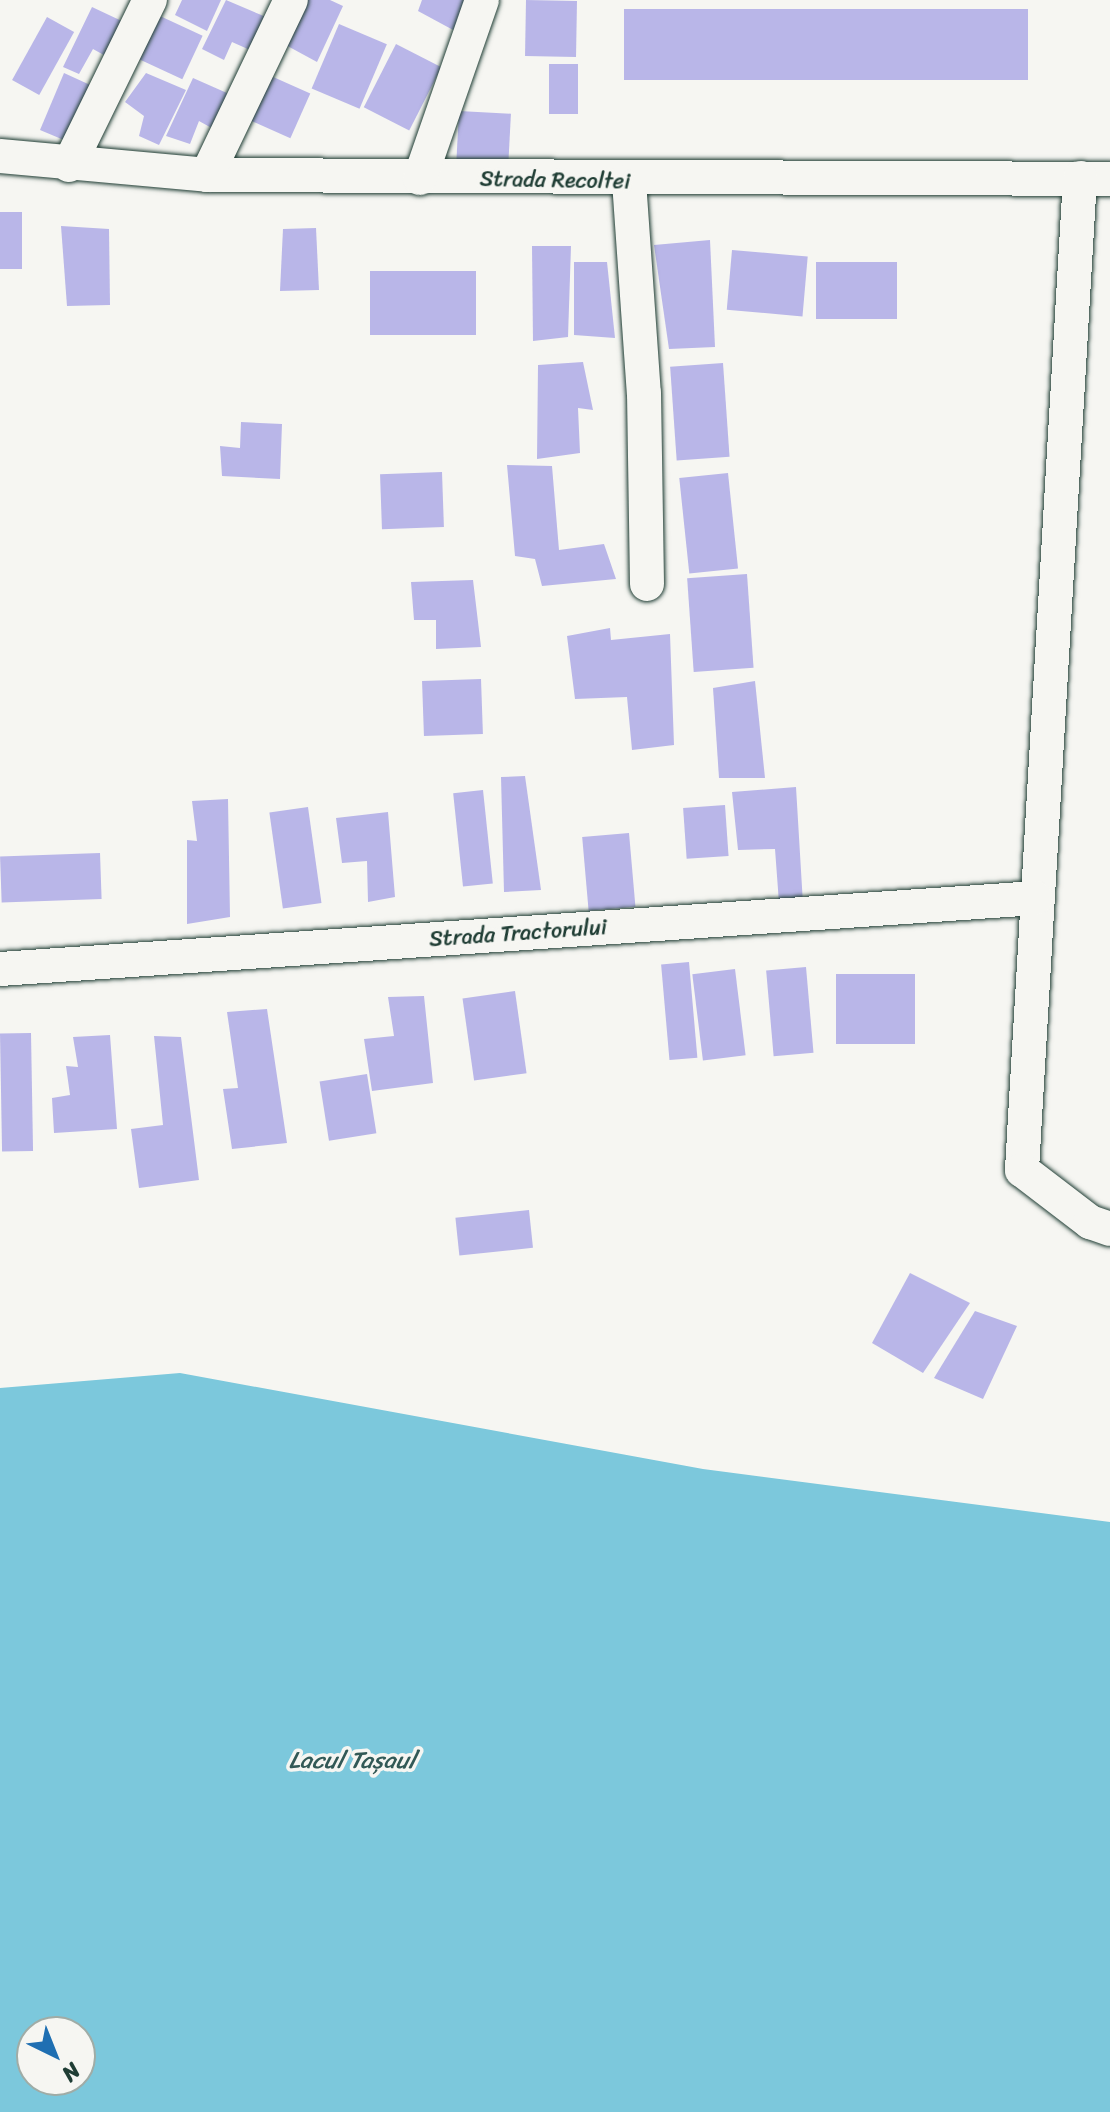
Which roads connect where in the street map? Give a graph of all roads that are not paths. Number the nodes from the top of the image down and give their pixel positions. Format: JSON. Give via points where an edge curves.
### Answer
{"nodes":[{"id":1,"x":150,"y":0,"type":"edge"},
{"id":2,"x":291,"y":0,"type":"edge"},
{"id":3,"x":482,"y":0,"type":"edge"},
{"id":4,"x":0,"y":156,"type":"edge"},
{"id":5,"x":69,"y":165,"type":"junction"},
{"id":6,"x":207,"y":175,"type":"junction"},
{"id":7,"x":420,"y":178,"type":"junction"},
{"id":8,"x":1095,"y":179,"type":"edge"},
{"id":9,"x":629,"y":181,"type":"junction"},
{"id":10,"x":647,"y":584,"type":"dead end"},
{"id":11,"x":1036,"y":898,"type":"junction"},
{"id":12,"x":0,"y":969,"type":"edge"},
{"id":13,"x":1110,"y":1229,"type":"edge"}],
"edges":[{"from":1,"to":5,"type":"street"},
{"from":2,"to":6,"type":"street"},
{"from":3,"to":7,"type":"street"},
{"from":4,"to":5,"type":"street","name":"Strada Recoltei"},
{"from":5,"to":6,"type":"street","name":"Strada Recoltei"},
{"from":6,"to":7,"type":"street","name":"Strada Recoltei"},
{"from":7,"to":9,"type":"street","name":"Strada Recoltei"},
{"from":8,"to":9,"type":"street","name":"Strada Recoltei"},
{"from":8,"to":11,"type":"street"},
{"from":9,"to":10,"type":"street","via":[[644,393]]},
{"from":11,"to":12,"type":"street","name":"Strada Tractorului"},
{"from":11,"to":13,"type":"street","via":[[1022,1170],[1090,1222]]}]}
